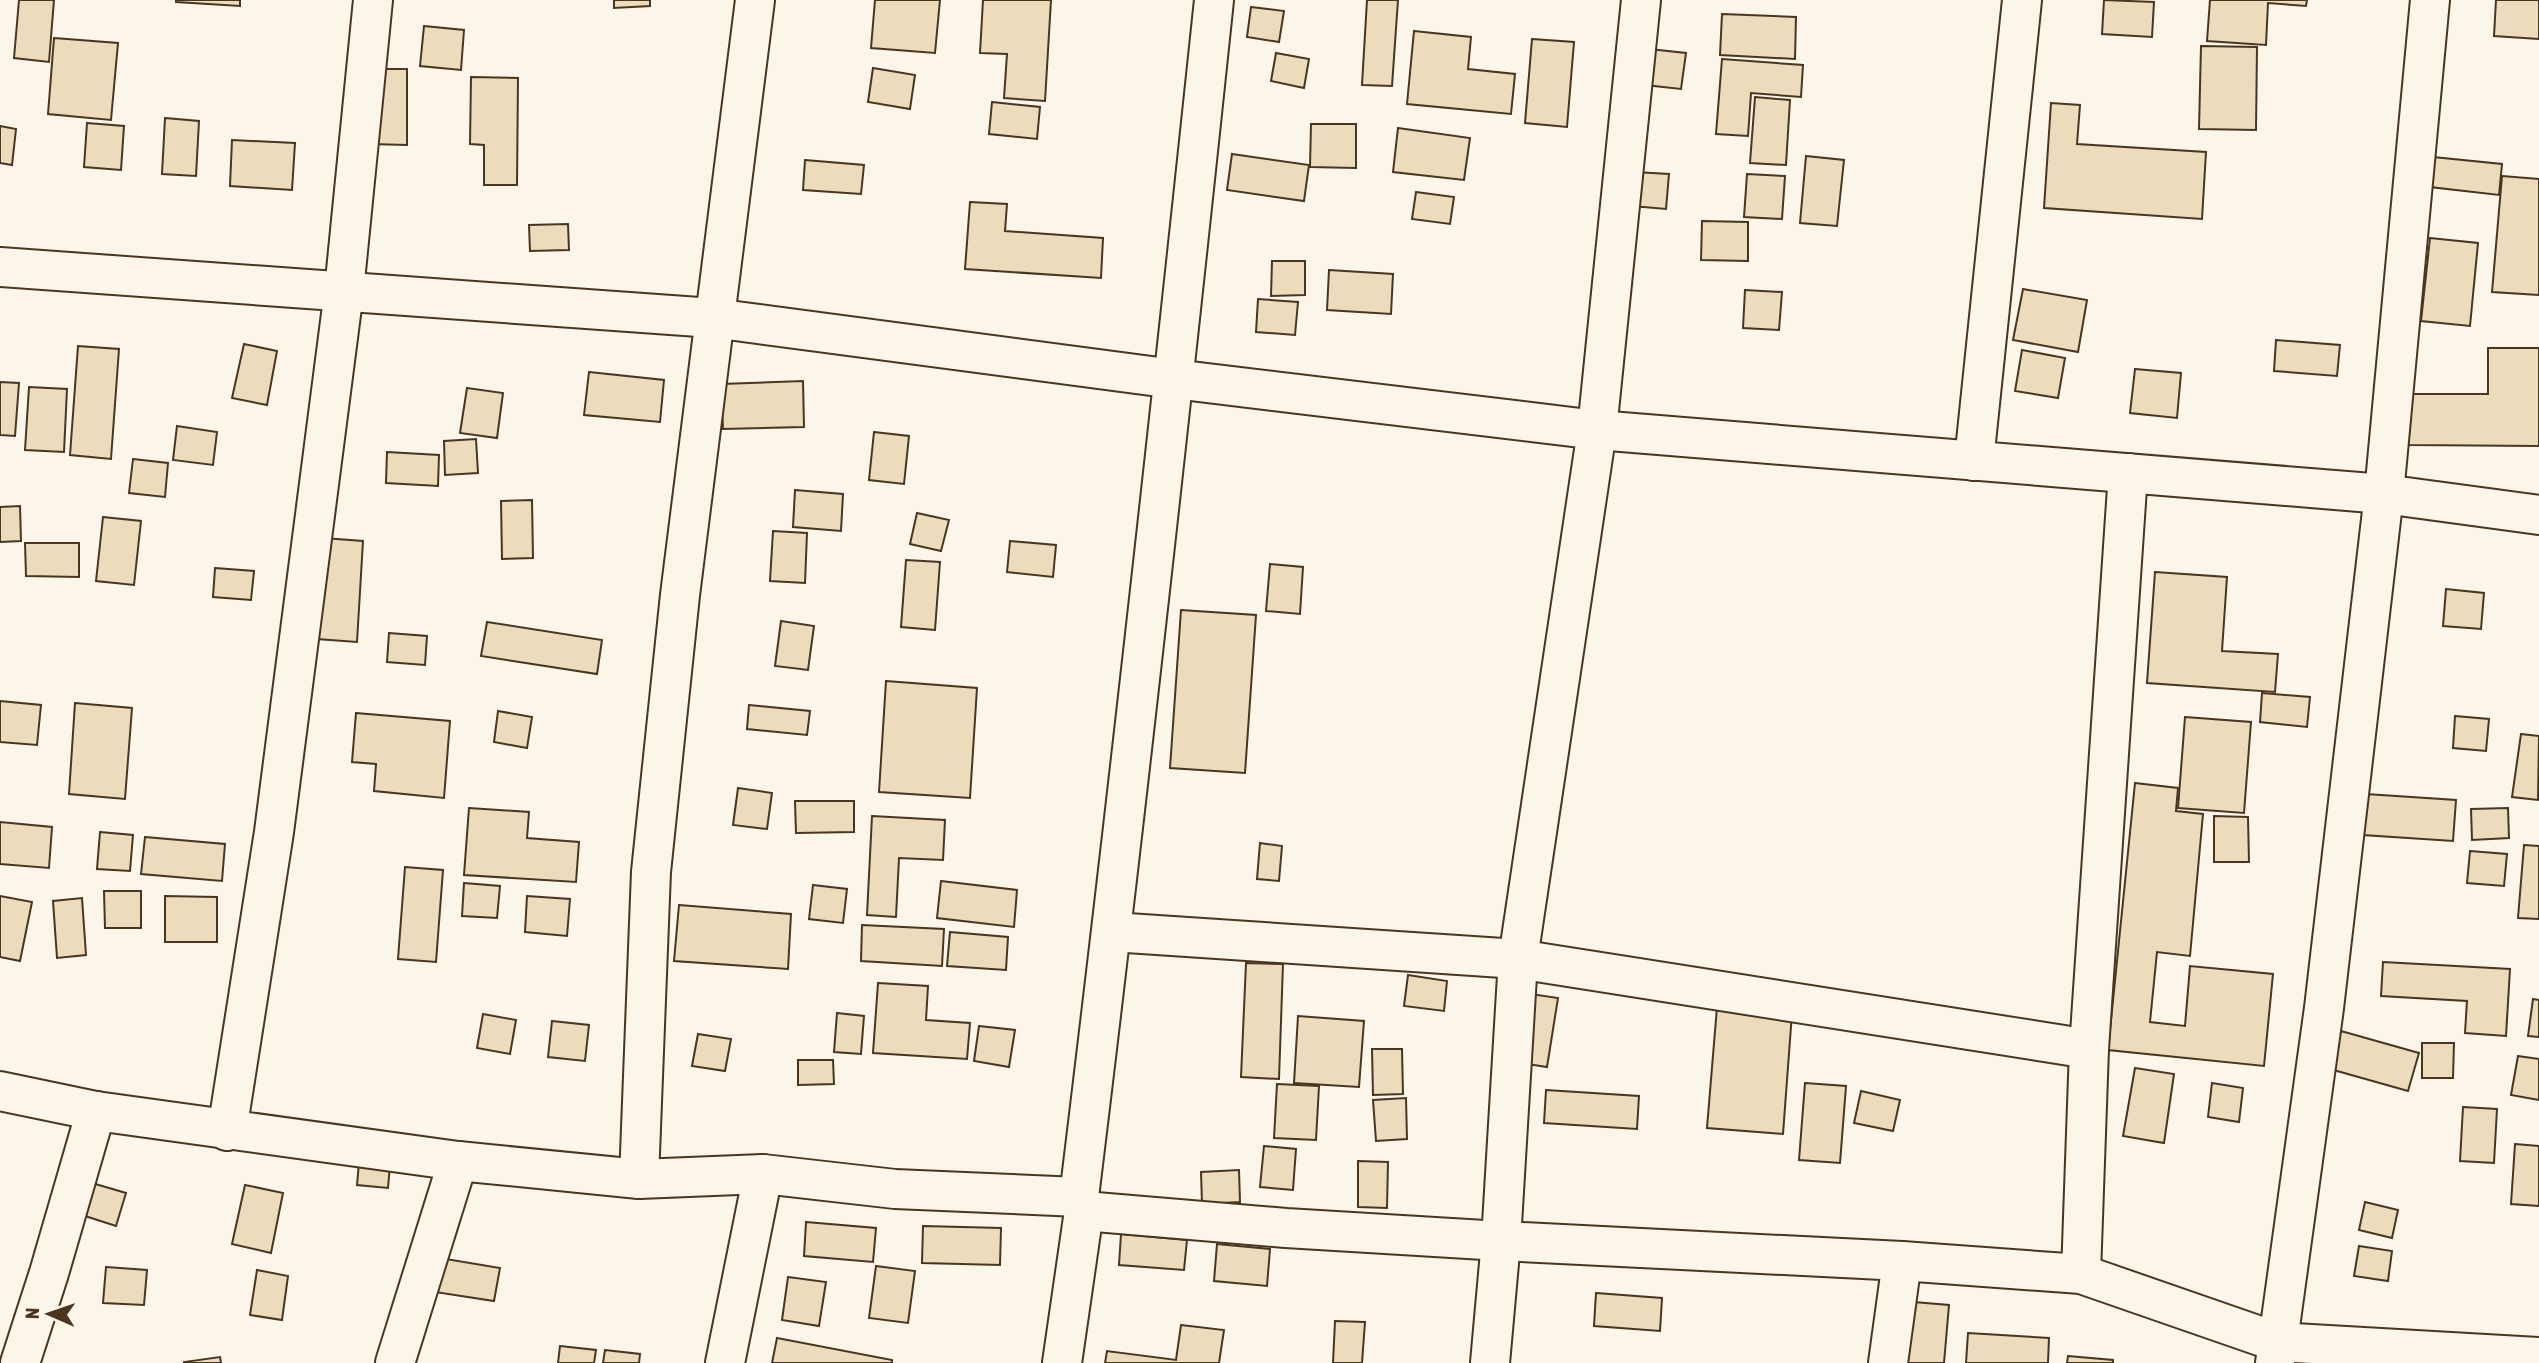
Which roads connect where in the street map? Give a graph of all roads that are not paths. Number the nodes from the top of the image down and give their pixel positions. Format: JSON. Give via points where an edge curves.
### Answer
{"nodes":[{"id":1,"x":373,"y":0,"type":"edge"},
{"id":2,"x":755,"y":0,"type":"edge"},
{"id":3,"x":1214,"y":0,"type":"edge"},
{"id":4,"x":1642,"y":0,"type":"edge"},
{"id":5,"x":2022,"y":0,"type":"edge"},
{"id":6,"x":2430,"y":0,"type":"edge"},
{"id":7,"x":0,"y":267,"type":"edge"},
{"id":8,"x":344,"y":291,"type":"junction"},
{"id":9,"x":713,"y":318,"type":"junction"},
{"id":10,"x":1174,"y":379,"type":"junction"},
{"id":11,"x":1597,"y":430,"type":"junction"},
{"id":12,"x":1974,"y":461,"type":"junction"},
{"id":13,"x":2128,"y":473,"type":"junction"},
{"id":14,"x":2384,"y":494,"type":"junction"},
{"id":15,"x":2539,"y":515,"type":"edge"},
{"id":16,"x":1112,"y":932,"type":"junction"},
{"id":17,"x":1518,"y":959,"type":"junction"},
{"id":18,"x":2089,"y":1049,"type":"junction"},
{"id":19,"x":0,"y":1091,"type":"edge"},
{"id":20,"x":96,"y":1111,"type":"junction"},
{"id":21,"x":227,"y":1131,"type":"junction"},
{"id":22,"x":458,"y":1161,"type":"junction"},
{"id":23,"x":763,"y":1174,"type":"junction"},
{"id":24,"x":639,"y":1179,"type":"junction"},
{"id":25,"x":1081,"y":1204,"type":"junction"},
{"id":26,"x":1501,"y":1241,"type":"junction"},
{"id":27,"x":1902,"y":1261,"type":"junction"},
{"id":28,"x":2081,"y":1274,"type":"junction"},
{"id":29,"x":2276,"y":1352,"type":"edge"},
{"id":30,"x":2539,"y":1357,"type":"edge"},
{"id":31,"x":20,"y":1363,"type":"edge"},
{"id":32,"x":396,"y":1363,"type":"edge"},
{"id":33,"x":726,"y":1363,"type":"edge"},
{"id":34,"x":1062,"y":1363,"type":"edge"},
{"id":35,"x":1490,"y":1363,"type":"edge"},
{"id":36,"x":1888,"y":1363,"type":"edge"}],
"edges":[{"from":1,"to":8,"type":"street"},
{"from":2,"to":9,"type":"street"},
{"from":3,"to":10,"type":"street"},
{"from":4,"to":11,"type":"street"},
{"from":5,"to":12,"type":"street"},
{"from":6,"to":14,"type":"street"},
{"from":7,"to":8,"type":"street"},
{"from":8,"to":9,"type":"street"},
{"from":8,"to":21,"type":"street","via":[[274,832]]},
{"from":9,"to":10,"type":"street"},
{"from":9,"to":24,"type":"street","via":[[651,872]]},
{"from":10,"to":11,"type":"street"},
{"from":10,"to":16,"type":"street"},
{"from":11,"to":12,"type":"street"},
{"from":11,"to":17,"type":"street"},
{"from":12,"to":13,"type":"street"},
{"from":13,"to":14,"type":"street"},
{"from":13,"to":18,"type":"street"},
{"from":14,"to":15,"type":"street"},
{"from":14,"to":29,"type":"street","via":[[2326,994]]},
{"from":16,"to":17,"type":"street"},
{"from":16,"to":25,"type":"street"},
{"from":17,"to":18,"type":"street"},
{"from":17,"to":26,"type":"street"},
{"from":18,"to":28,"type":"street"},
{"from":19,"to":20,"type":"street"},
{"from":20,"to":21,"type":"street"},
{"from":20,"to":31,"type":"street"},
{"from":21,"to":22,"type":"street"},
{"from":22,"to":24,"type":"street"},
{"from":22,"to":32,"type":"street"},
{"from":23,"to":24,"type":"street"},
{"from":23,"to":25,"type":"street"},
{"from":23,"to":33,"type":"street"},
{"from":25,"to":26,"type":"street","via":[[1286,1228]]},
{"from":25,"to":34,"type":"street"},
{"from":26,"to":27,"type":"street"},
{"from":26,"to":35,"type":"street"},
{"from":27,"to":28,"type":"street"},
{"from":27,"to":36,"type":"street"},
{"from":28,"to":29,"type":"street"},
{"from":29,"to":30,"type":"street"}]}
